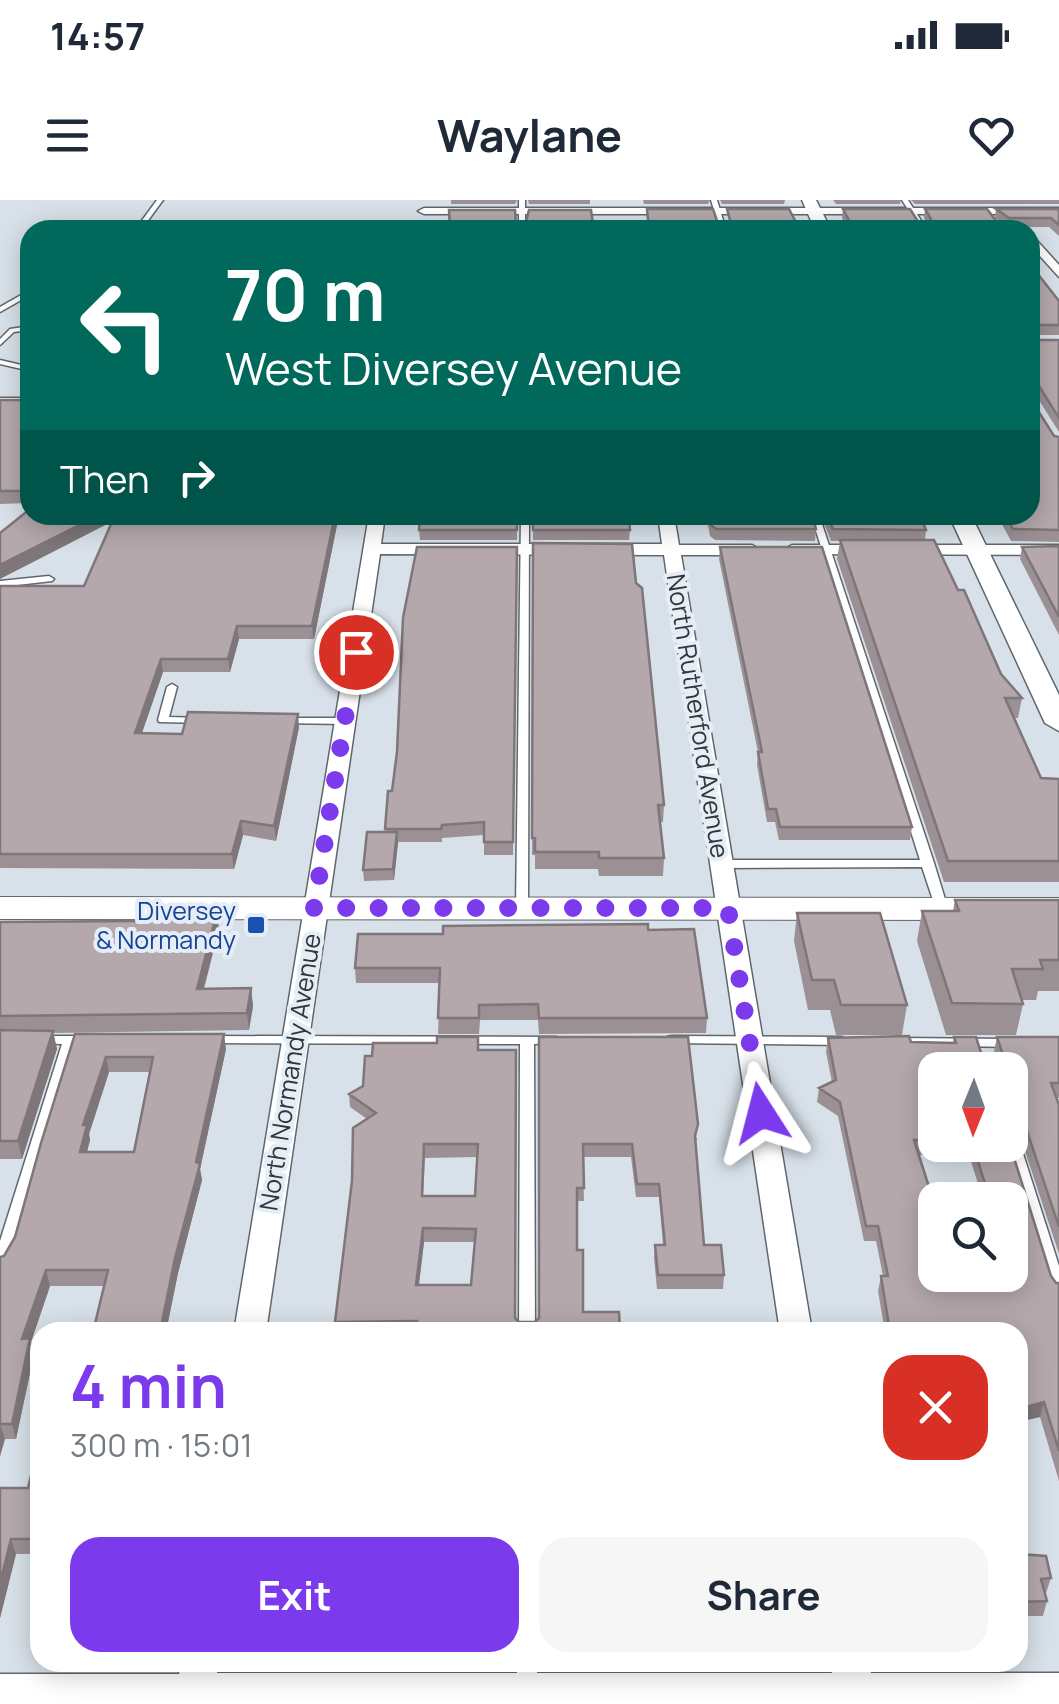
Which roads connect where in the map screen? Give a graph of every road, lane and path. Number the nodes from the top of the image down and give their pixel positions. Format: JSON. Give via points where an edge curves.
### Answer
{"nodes":[{"id":1,"x":1001,"y":200,"type":"edge"},
{"id":2,"x":424,"y":205,"type":"edge"},
{"id":3,"x":522,"y":205,"type":"edge"},
{"id":4,"x":617,"y":205,"type":"edge"},
{"id":5,"x":715,"y":205,"type":"edge"},
{"id":6,"x":812,"y":206,"type":"edge"},
{"id":7,"x":909,"y":206,"type":"edge"},
{"id":8,"x":1010,"y":211,"type":"junction"},
{"id":9,"x":1059,"y":211,"type":"edge"},
{"id":10,"x":1017,"y":220,"type":"edge"},
{"id":11,"x":1040,"y":250,"type":"edge"},
{"id":12,"x":1059,"y":274,"type":"edge"},
{"id":13,"x":20,"y":329,"type":"edge"},
{"id":14,"x":0,"y":343,"type":"edge"},
{"id":15,"x":376,"y":525,"type":"edge"},
{"id":16,"x":525,"y":525,"type":"edge"},
{"id":17,"x":667,"y":525,"type":"edge"},
{"id":18,"x":818,"y":525,"type":"edge"},
{"id":19,"x":965,"y":525,"type":"edge"},
{"id":20,"x":372,"y":549,"type":"junction"},
{"id":21,"x":525,"y":549,"type":"junction"},
{"id":22,"x":671,"y":550,"type":"junction"},
{"id":23,"x":826,"y":550,"type":"junction"},
{"id":24,"x":976,"y":550,"type":"junction"},
{"id":25,"x":1059,"y":550,"type":"edge"},
{"id":26,"x":49,"y":579,"type":"dead end"},
{"id":27,"x":0,"y":584,"type":"edge"},
{"id":28,"x":172,"y":687,"type":"dead end"},
{"id":29,"x":218,"y":721,"type":"edge"},
{"id":30,"x":272,"y":721,"type":"edge"},
{"id":31,"x":344,"y":721,"type":"junction"},
{"id":32,"x":1059,"y":723,"type":"edge"},
{"id":33,"x":928,"y":863,"type":"junction"},
{"id":34,"x":721,"y":864,"type":"junction"},
{"id":35,"x":0,"y":908,"type":"edge"},
{"id":36,"x":314,"y":908,"type":"junction"},
{"id":37,"x":522,"y":908,"type":"junction"},
{"id":38,"x":728,"y":908,"type":"junction"},
{"id":39,"x":942,"y":908,"type":"junction"},
{"id":40,"x":1059,"y":908,"type":"edge"},
{"id":41,"x":18,"y":1040,"type":"edge"},
{"id":42,"x":70,"y":1040,"type":"junction"},
{"id":43,"x":107,"y":1040,"type":"edge"},
{"id":44,"x":201,"y":1040,"type":"edge"},
{"id":45,"x":295,"y":1040,"type":"junction"},
{"id":46,"x":527,"y":1040,"type":"junction"},
{"id":47,"x":564,"y":1040,"type":"edge"},
{"id":48,"x":656,"y":1040,"type":"edge"},
{"id":49,"x":749,"y":1040,"type":"junction"},
{"id":50,"x":865,"y":1041,"type":"edge"},
{"id":51,"x":884,"y":1042,"type":"edge"},
{"id":52,"x":1020,"y":1042,"type":"edge"},
{"id":53,"x":1018,"y":1162,"type":"edge"},
{"id":54,"x":0,"y":1266,"type":"edge"},
{"id":55,"x":1059,"y":1290,"type":"edge"},
{"id":56,"x":252,"y":1322,"type":"edge"},
{"id":57,"x":527,"y":1322,"type":"edge"},
{"id":58,"x":794,"y":1322,"type":"edge"},
{"id":59,"x":196,"y":1686,"type":"edge"},
{"id":60,"x":527,"y":1686,"type":"edge"},
{"id":61,"x":853,"y":1686,"type":"edge"},
{"id":62,"x":1059,"y":1690,"type":"edge"},
{"id":63,"x":0,"y":1692,"type":"edge"}],
"edges":[{"from":1,"to":8,"type":"street"},
{"from":2,"to":3,"type":"street"},
{"from":3,"to":4,"type":"street"},
{"from":4,"to":5,"type":"street"},
{"from":5,"to":6,"type":"street"},
{"from":6,"to":7,"type":"street"},
{"from":7,"to":8,"type":"street"},
{"from":8,"to":9,"type":"street"},
{"from":8,"to":10,"type":"street"},
{"from":11,"to":12,"type":"street"},
{"from":13,"to":14,"type":"lane"},
{"from":15,"to":20,"type":"street","name":"North Normandy Avenue"},
{"from":16,"to":21,"type":"lane"},
{"from":17,"to":22,"type":"street","name":"North Rutherford Avenue"},
{"from":18,"to":23,"type":"lane"},
{"from":19,"to":24,"type":"street"},
{"from":20,"to":21,"type":"street"},
{"from":20,"to":31,"type":"street","name":"North Normandy Avenue"},
{"from":21,"to":22,"type":"street"},
{"from":21,"to":37,"type":"lane"},
{"from":22,"to":23,"type":"street"},
{"from":22,"to":34,"type":"street","name":"North Rutherford Avenue"},
{"from":23,"to":24,"type":"street"},
{"from":23,"to":33,"type":"lane"},
{"from":24,"to":25,"type":"street"},
{"from":24,"to":32,"type":"street"},
{"from":26,"to":27,"type":"lane"},
{"from":28,"to":29,"type":"lane","via":[[164,720]]},
{"from":30,"to":31,"type":"lane"},
{"from":31,"to":36,"type":"street","name":"North Normandy Avenue"},
{"from":33,"to":34,"type":"lane"},
{"from":33,"to":39,"type":"lane"},
{"from":34,"to":38,"type":"street","name":"North Rutherford Avenue"},
{"from":35,"to":36,"type":"main road"},
{"from":36,"to":37,"type":"main road"},
{"from":36,"to":45,"type":"street","name":"North Normandy Avenue"},
{"from":37,"to":38,"type":"main road"},
{"from":38,"to":39,"type":"main road"},
{"from":38,"to":49,"type":"street","name":"North Rutherford Avenue"},
{"from":39,"to":40,"type":"main road"},
{"from":41,"to":42,"type":"lane"},
{"from":42,"to":43,"type":"lane"},
{"from":42,"to":54,"type":"lane"},
{"from":44,"to":45,"type":"lane"},
{"from":45,"to":46,"type":"lane"},
{"from":45,"to":56,"type":"street","name":"North Normandy Avenue"},
{"from":46,"to":47,"type":"lane"},
{"from":46,"to":57,"type":"lane"},
{"from":48,"to":49,"type":"lane"},
{"from":49,"to":50,"type":"lane"},
{"from":49,"to":58,"type":"street","name":"North Rutherford Avenue"},
{"from":51,"to":52,"type":"lane","via":[[983,1050]]},
{"from":53,"to":55,"type":"lane"},
{"from":59,"to":60,"type":"street"},
{"from":59,"to":63,"type":"street"},
{"from":60,"to":61,"type":"street"},
{"from":61,"to":62,"type":"street"}]}
